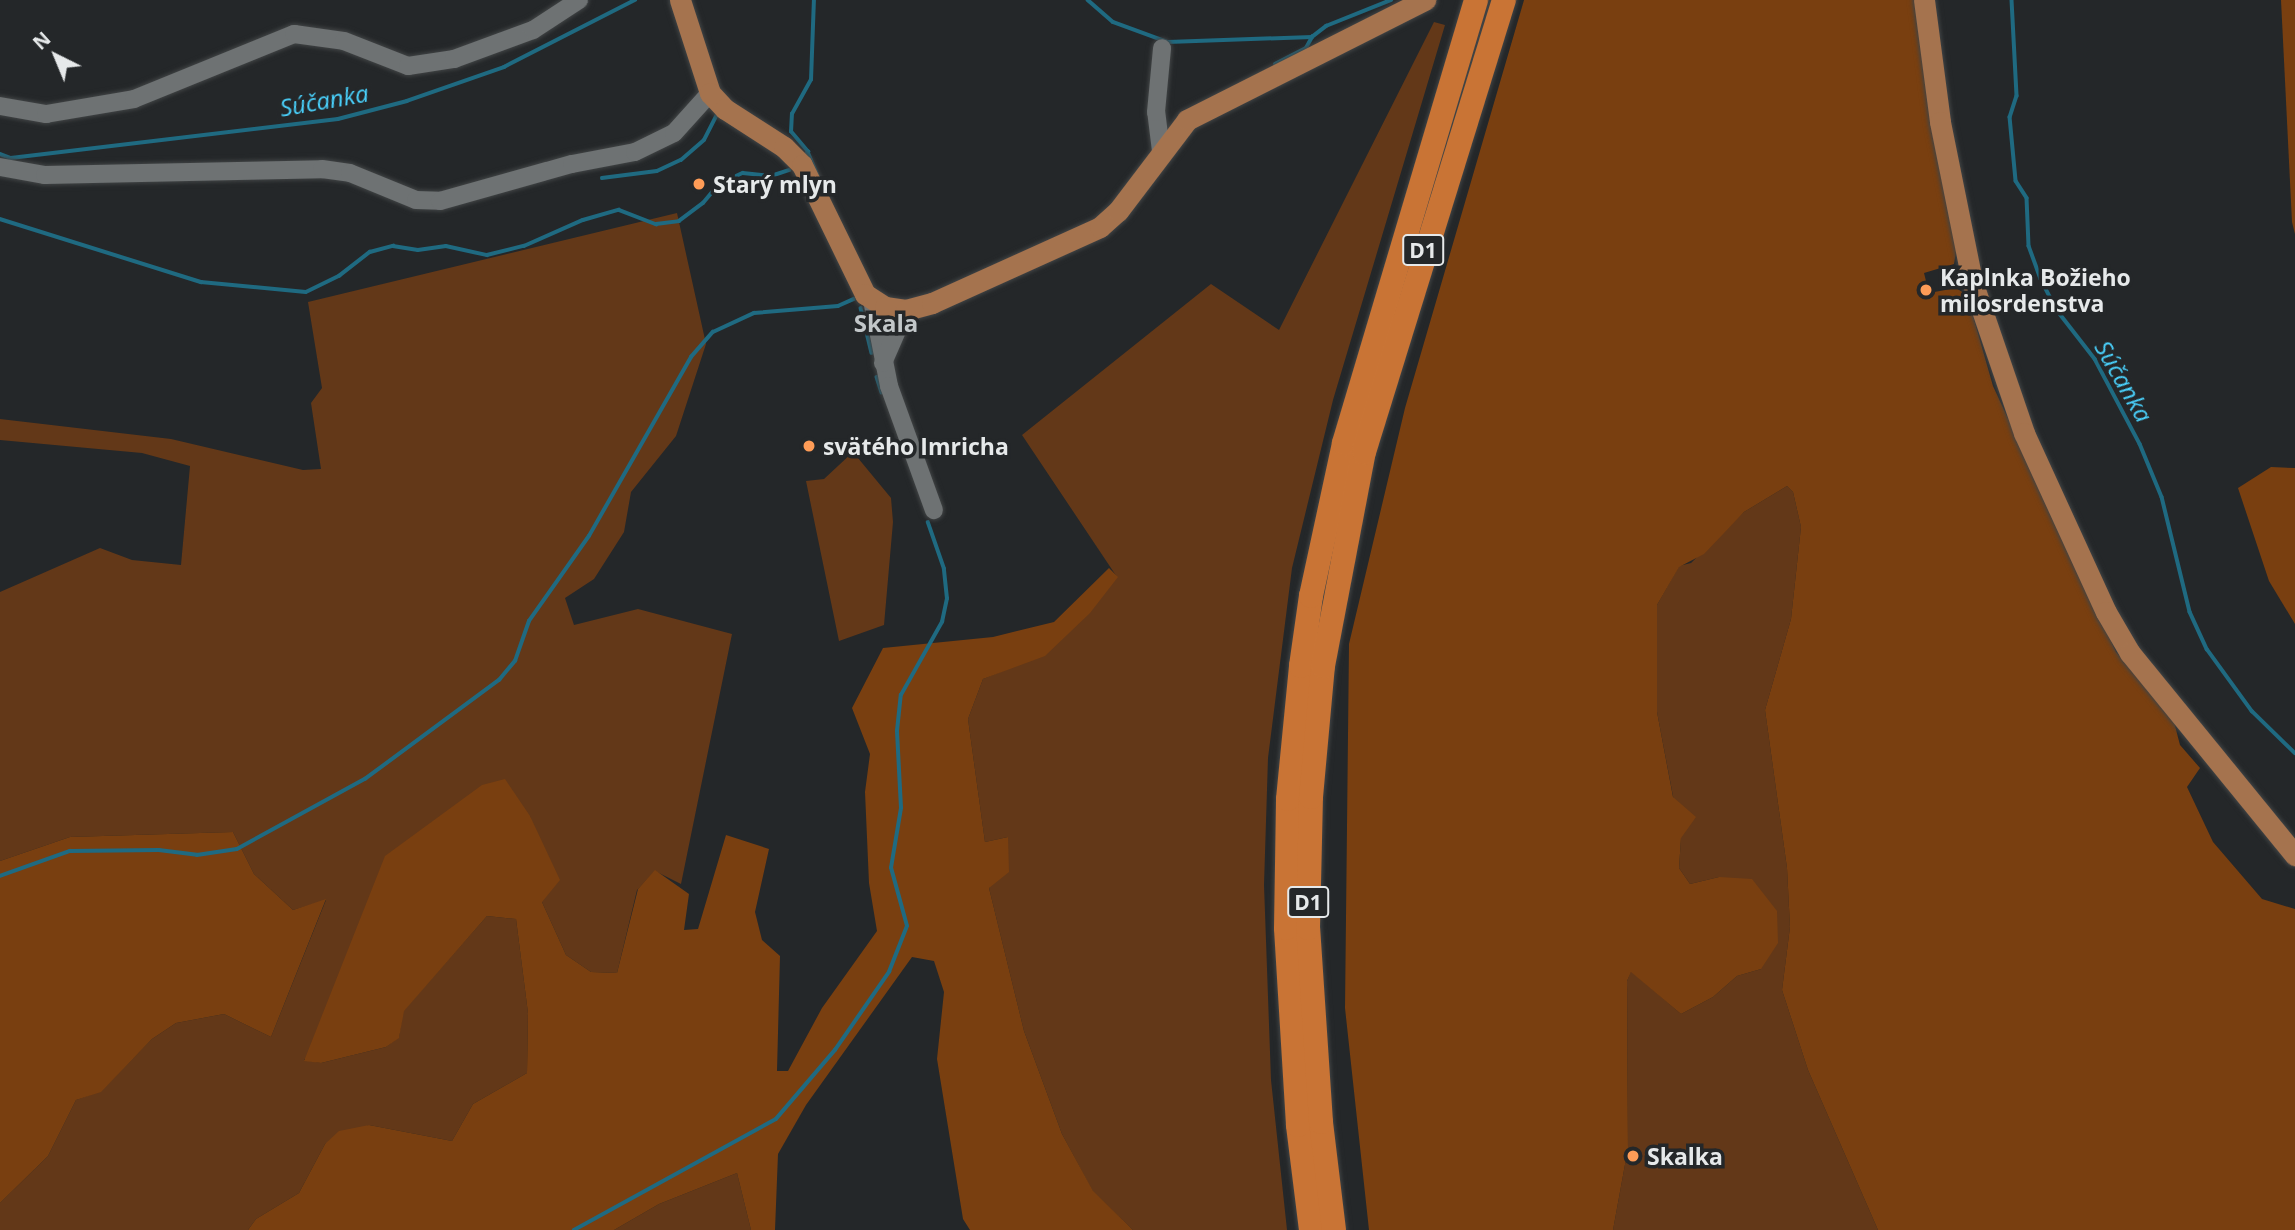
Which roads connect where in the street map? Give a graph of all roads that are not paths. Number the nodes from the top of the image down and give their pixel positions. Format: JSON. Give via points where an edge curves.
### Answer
{"nodes":[{"id":1,"x":579,"y":0,"type":"edge"},
{"id":2,"x":680,"y":0,"type":"edge"},
{"id":3,"x":1425,"y":0,"type":"edge"},
{"id":4,"x":1476,"y":0,"type":"edge"},
{"id":5,"x":1504,"y":0,"type":"edge"},
{"id":6,"x":1924,"y":0,"type":"edge"},
{"id":7,"x":1162,"y":48,"type":"dead end"},
{"id":8,"x":710,"y":93,"type":"junction"},
{"id":9,"x":0,"y":106,"type":"edge"},
{"id":10,"x":1161,"y":151,"type":"junction"},
{"id":11,"x":0,"y":167,"type":"edge"},
{"id":12,"x":872,"y":300,"type":"junction"},
{"id":13,"x":906,"y":310,"type":"junction"},
{"id":14,"x":883,"y":363,"type":"junction"},
{"id":15,"x":934,"y":510,"type":"dead end"},
{"id":16,"x":2295,"y":855,"type":"edge"},
{"id":17,"x":1311,"y":1230,"type":"edge"},
{"id":18,"x":1334,"y":1230,"type":"edge"}],
"edges":[{"from":1,"to":9,"type":"street","via":[[533,30],[454,59],[408,66],[344,41],[293,34],[134,99],[46,114]]},
{"from":2,"to":8,"type":"main road"},
{"from":3,"to":10,"type":"main road","via":[[1216,103],[1183,124]]},
{"from":4,"to":17,"type":"highway","number":"D1","via":[[1365,366],[1328,506],[1311,596],[1293,733],[1286,863],[1288,993]]},
{"from":5,"to":18,"type":"highway","number":"D1","via":[[1380,398],[1337,575],[1323,666],[1308,863],[1310,995]]},
{"from":6,"to":16,"type":"main road","via":[[1940,122],[1972,281],[2024,433],[2106,612],[2130,653]]},
{"from":7,"to":10,"type":"street","via":[[1156,112]]},
{"from":8,"to":11,"type":"street","via":[[674,133],[635,152],[572,163],[440,201],[416,200],[350,173],[322,169],[45,175]]},
{"from":8,"to":12,"type":"main road","via":[[801,165],[856,282]]},
{"from":10,"to":13,"type":"main road","via":[[1125,202],[1100,227],[932,303]]},
{"from":12,"to":13,"type":"main road"},
{"from":12,"to":14,"type":"street"},
{"from":13,"to":14,"type":"street"},
{"from":14,"to":15,"type":"street"}]}
